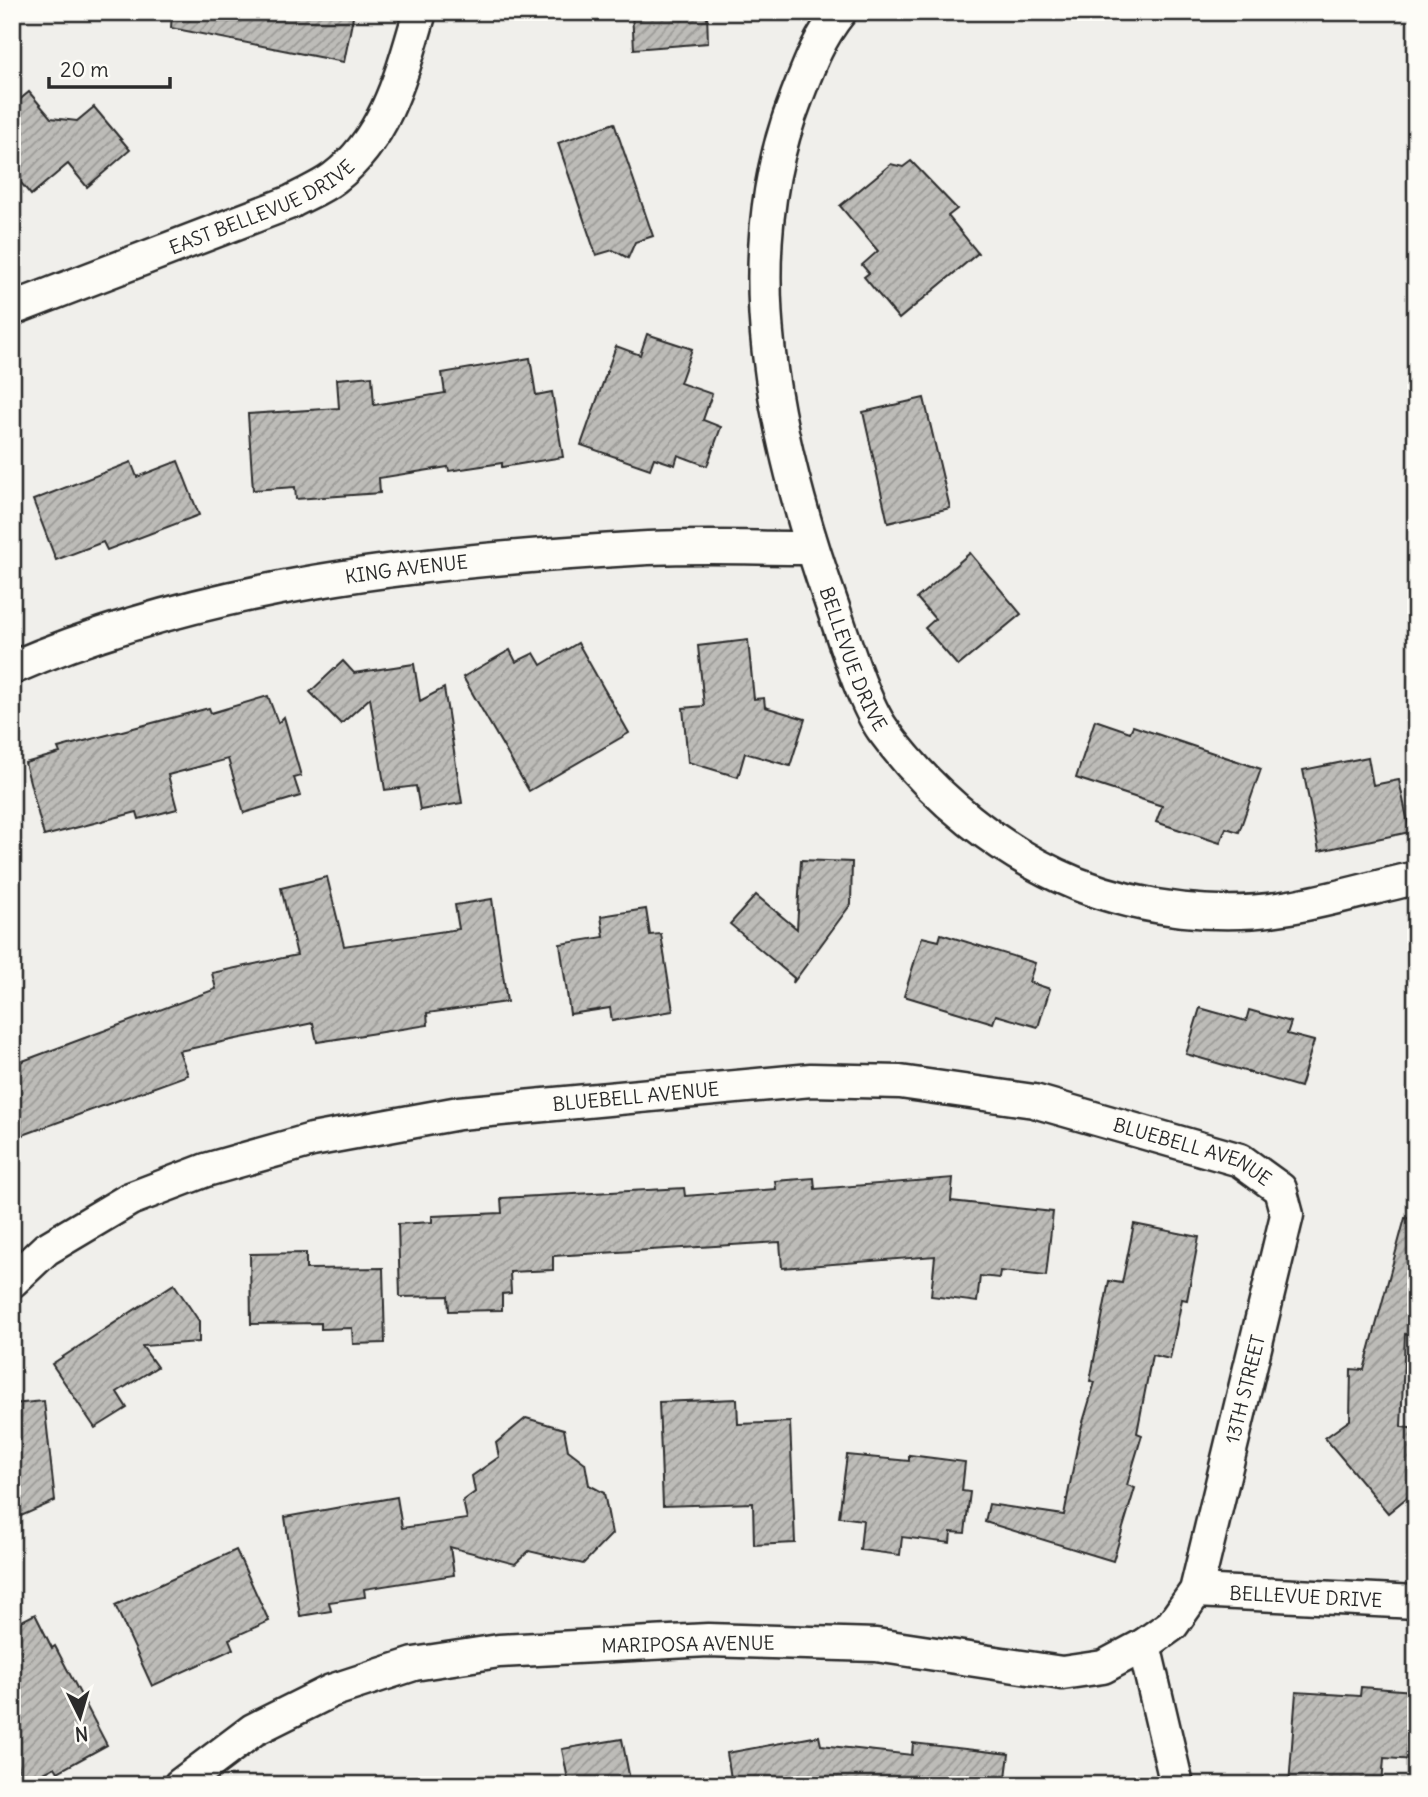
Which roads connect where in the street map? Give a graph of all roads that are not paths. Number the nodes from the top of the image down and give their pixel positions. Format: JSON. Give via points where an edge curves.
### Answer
{"nodes":[{"id":1,"x":420,"y":12,"type":"edge"},
{"id":2,"x":839,"y":12,"type":"edge"},
{"id":3,"x":12,"y":309,"type":"edge"},
{"id":4,"x":812,"y":548,"type":"junction"},
{"id":5,"x":12,"y":668,"type":"edge"},
{"id":6,"x":1416,"y":878,"type":"edge"},
{"id":7,"x":1280,"y":1189,"type":"joint"},
{"id":8,"x":12,"y":1281,"type":"edge"},
{"id":9,"x":1196,"y":1591,"type":"junction"},
{"id":10,"x":1416,"y":1602,"type":"edge"},
{"id":11,"x":1144,"y":1645,"type":"junction"},
{"id":12,"x":180,"y":1785,"type":"edge"},
{"id":13,"x":1177,"y":1785,"type":"edge"}],
"edges":[{"from":1,"to":3,"type":"street","name":"EAST BELLEVUE DRIVE","via":[[393,101],[368,144],[334,178],[291,202]]},
{"from":2,"to":4,"type":"street","name":"BELLEVUE DRIVE","via":[[820,37],[781,138],[763,245],[767,338],[789,463]]},
{"from":4,"to":5,"type":"street","name":"KING AVENUE","via":[[634,548],[397,569],[184,607],[78,639]]},
{"from":4,"to":6,"type":"street","name":"BELLEVUE DRIVE","via":[[852,663],[881,728],[949,804],[1010,850],[1078,884],[1171,909],[1240,913],[1291,907]]},
{"from":7,"to":8,"type":"street","name":"BLUEBELL AVENUE","via":[[1240,1160],[1034,1101],[901,1082],[811,1080],[459,1113],[312,1140],[206,1170],[130,1199],[47,1250]]},
{"from":7,"to":9,"type":"street","name":"13TH STREET","via":[[1287,1215]]},
{"from":9,"to":10,"type":"street","name":"BELLEVUE DRIVE"},
{"from":9,"to":11,"type":"street","name":"MARIPOSA AVENUE","via":[[1172,1625]]},
{"from":11,"to":12,"type":"street","name":"MARIPOSA AVENUE","via":[[1103,1667],[1062,1673],[863,1645],[708,1640],[499,1651],[414,1664],[331,1691],[253,1730]]},
{"from":11,"to":13,"type":"street"}]}
